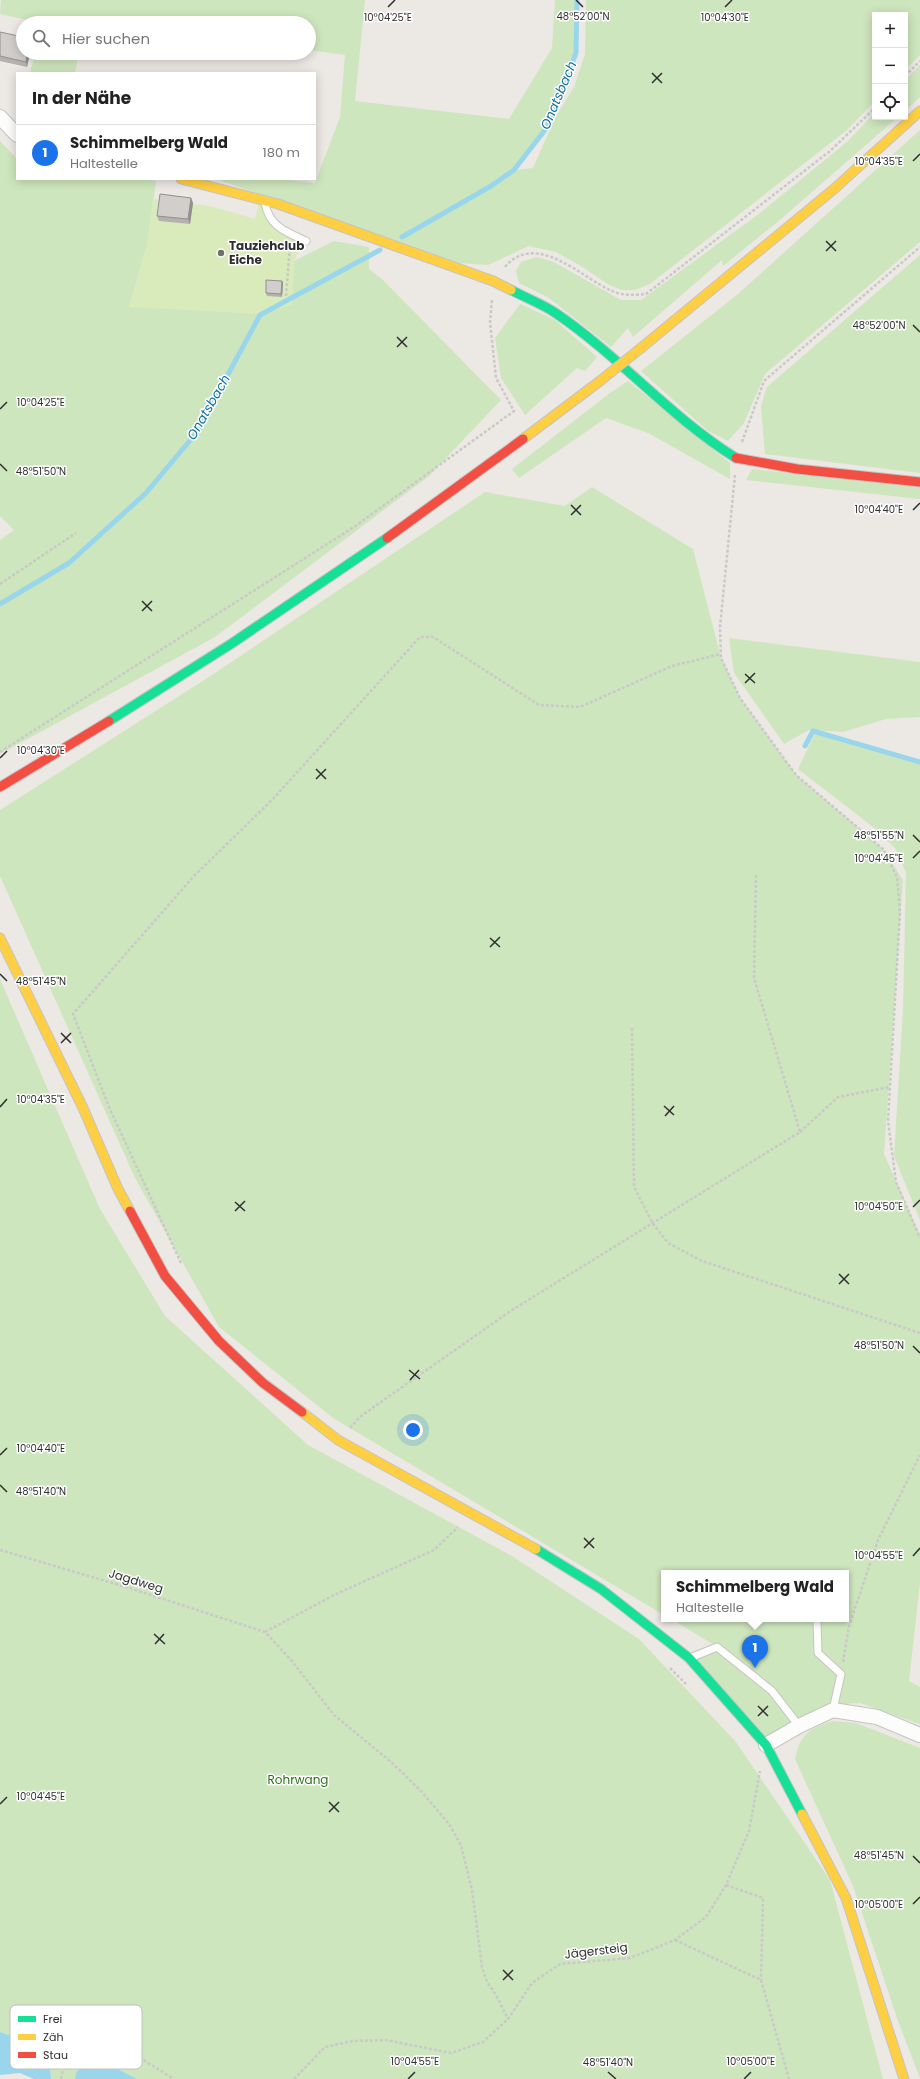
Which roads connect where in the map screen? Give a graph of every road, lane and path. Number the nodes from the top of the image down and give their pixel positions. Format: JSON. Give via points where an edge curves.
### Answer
{"nodes":[{"id":1,"x":920,"y":61,"type":"edge"},
{"id":2,"x":908,"y":73,"type":"edge"},
{"id":3,"x":872,"y":111,"type":"edge"},
{"id":4,"x":920,"y":111,"type":"edge"},
{"id":5,"x":0,"y":117,"type":"edge"},
{"id":6,"x":16,"y":134,"type":"edge"},
{"id":7,"x":188,"y":180,"type":"edge"},
{"id":8,"x":265,"y":200,"type":"junction"},
{"id":9,"x":294,"y":236,"type":"junction"},
{"id":10,"x":306,"y":241,"type":"dead end"},
{"id":11,"x":920,"y":248,"type":"edge"},
{"id":12,"x":493,"y":282,"type":"junction"},
{"id":13,"x":286,"y":296,"type":"dead end"},
{"id":14,"x":736,"y":458,"type":"junction"},
{"id":15,"x":920,"y":482,"type":"edge"},
{"id":16,"x":76,"y":533,"type":"dead end"},
{"id":17,"x":0,"y":584,"type":"edge"},
{"id":18,"x":721,"y":654,"type":"junction"},
{"id":19,"x":0,"y":752,"type":"edge"},
{"id":20,"x":0,"y":787,"type":"edge"},
{"id":21,"x":756,"y":874,"type":"dead end"},
{"id":22,"x":0,"y":938,"type":"edge"},
{"id":23,"x":632,"y":1028,"type":"dead end"},
{"id":24,"x":890,"y":1087,"type":"junction"},
{"id":25,"x":800,"y":1132,"type":"junction"},
{"id":26,"x":653,"y":1224,"type":"junction"},
{"id":27,"x":920,"y":1238,"type":"edge"},
{"id":28,"x":181,"y":1263,"type":"dead end"},
{"id":29,"x":920,"y":1333,"type":"edge"},
{"id":30,"x":338,"y":1440,"type":"junction"},
{"id":31,"x":920,"y":1455,"type":"edge"},
{"id":32,"x":473,"y":1516,"type":"junction"},
{"id":33,"x":0,"y":1550,"type":"edge"},
{"id":34,"x":817,"y":1622,"type":"edge"},
{"id":35,"x":265,"y":1632,"type":"junction"},
{"id":36,"x":689,"y":1658,"type":"junction"},
{"id":37,"x":669,"y":1666,"type":"dead end"},
{"id":38,"x":841,"y":1674,"type":"junction"},
{"id":39,"x":690,"y":1688,"type":"dead end"},
{"id":40,"x":833,"y":1710,"type":"junction"},
{"id":41,"x":799,"y":1726,"type":"junction"},
{"id":42,"x":920,"y":1735,"type":"edge"},
{"id":43,"x":766,"y":1745,"type":"junction"},
{"id":44,"x":761,"y":1766,"type":"dead end"},
{"id":45,"x":726,"y":1885,"type":"junction"},
{"id":46,"x":675,"y":1940,"type":"junction"},
{"id":47,"x":760,"y":1980,"type":"junction"},
{"id":48,"x":508,"y":2019,"type":"junction"},
{"id":49,"x":142,"y":2059,"type":"edge"},
{"id":50,"x":63,"y":2069,"type":"edge"},
{"id":51,"x":61,"y":2079,"type":"edge"},
{"id":52,"x":174,"y":2079,"type":"edge"},
{"id":53,"x":294,"y":2079,"type":"edge"},
{"id":54,"x":789,"y":2079,"type":"edge"},
{"id":55,"x":904,"y":2079,"type":"edge"}],
"edges":[{"from":1,"to":2,"type":"path"},
{"from":3,"to":12,"type":"path","via":[[830,151],[646,294],[629,295],[613,292],[558,258],[528,253],[510,261]]},
{"from":4,"to":20,"type":"street","bridge":true,"via":[[816,203],[641,348],[430,508],[324,583],[185,674]]},
{"from":5,"to":6,"type":"street"},
{"from":7,"to":8,"type":"street"},
{"from":8,"to":9,"type":"lane","via":[[267,214],[273,222]]},
{"from":8,"to":12,"type":"street"},
{"from":9,"to":10,"type":"lane"},
{"from":9,"to":13,"type":"path","via":[[289,250]]},
{"from":11,"to":14,"type":"path","via":[[764,381]]},
{"from":12,"to":14,"type":"street","via":[[556,313],[715,446]]},
{"from":12,"to":19,"type":"path","via":[[490,322],[496,378],[514,411],[354,527]]},
{"from":14,"to":15,"type":"street","via":[[797,469]]},
{"from":14,"to":18,"type":"path","via":[[720,627]]},
{"from":16,"to":17,"type":"path"},
{"from":18,"to":24,"type":"path","via":[[740,698],[796,775],[884,850],[897,877],[900,912]]},
{"from":18,"to":28,"type":"path","via":[[672,666],[580,706],[539,705],[433,637],[420,637],[271,801],[194,876],[73,1014],[109,1107]]},
{"from":21,"to":25,"type":"path","via":[[754,978]]},
{"from":22,"to":30,"type":"street","via":[[83,1108],[118,1189],[164,1276],[219,1341],[263,1383]]},
{"from":23,"to":26,"type":"path","via":[[634,1187]]},
{"from":24,"to":25,"type":"path","via":[[838,1097]]},
{"from":24,"to":27,"type":"path","via":[[888,1121],[896,1182]]},
{"from":25,"to":26,"type":"path"},
{"from":26,"to":29,"type":"path","via":[[668,1243],[702,1261]]},
{"from":26,"to":30,"type":"path","via":[[512,1310],[361,1416]]},
{"from":30,"to":32,"type":"street"},
{"from":31,"to":38,"type":"path","via":[[878,1540],[849,1626]]},
{"from":32,"to":35,"type":"path","via":[[434,1550],[334,1595]]},
{"from":32,"to":36,"type":"street","via":[[542,1553],[601,1589]]},
{"from":33,"to":35,"type":"path","name":"Jagdweg"},
{"from":34,"to":38,"type":"lane","via":[[818,1653]]},
{"from":35,"to":48,"type":"path","via":[[292,1660],[334,1715],[390,1761],[420,1790],[449,1824],[461,1845],[472,1890],[482,1967],[487,1982]]},
{"from":36,"to":41,"type":"lane","via":[[717,1647],[772,1691]]},
{"from":36,"to":43,"type":"street"},
{"from":37,"to":39,"type":"path"},
{"from":38,"to":40,"type":"lane"},
{"from":40,"to":41,"type":"street"},
{"from":40,"to":42,"type":"street","via":[[877,1717]]},
{"from":41,"to":43,"type":"street"},
{"from":43,"to":55,"type":"street","via":[[846,1898]]},
{"from":44,"to":45,"type":"path","name":"Jägersteig","via":[[749,1831]]},
{"from":45,"to":46,"type":"path","name":"Jägersteig","via":[[706,1917]]},
{"from":45,"to":47,"type":"path","via":[[763,1898]]},
{"from":46,"to":47,"type":"path"},
{"from":46,"to":48,"type":"path","name":"Jägersteig","via":[[630,1958],[560,1964],[532,1983]]},
{"from":47,"to":54,"type":"path"},
{"from":48,"to":53,"type":"path","name":"Jägersteig","via":[[484,2042],[451,2052],[386,2040],[325,2047]]},
{"from":49,"to":52,"type":"path"},
{"from":50,"to":51,"type":"path"}]}
